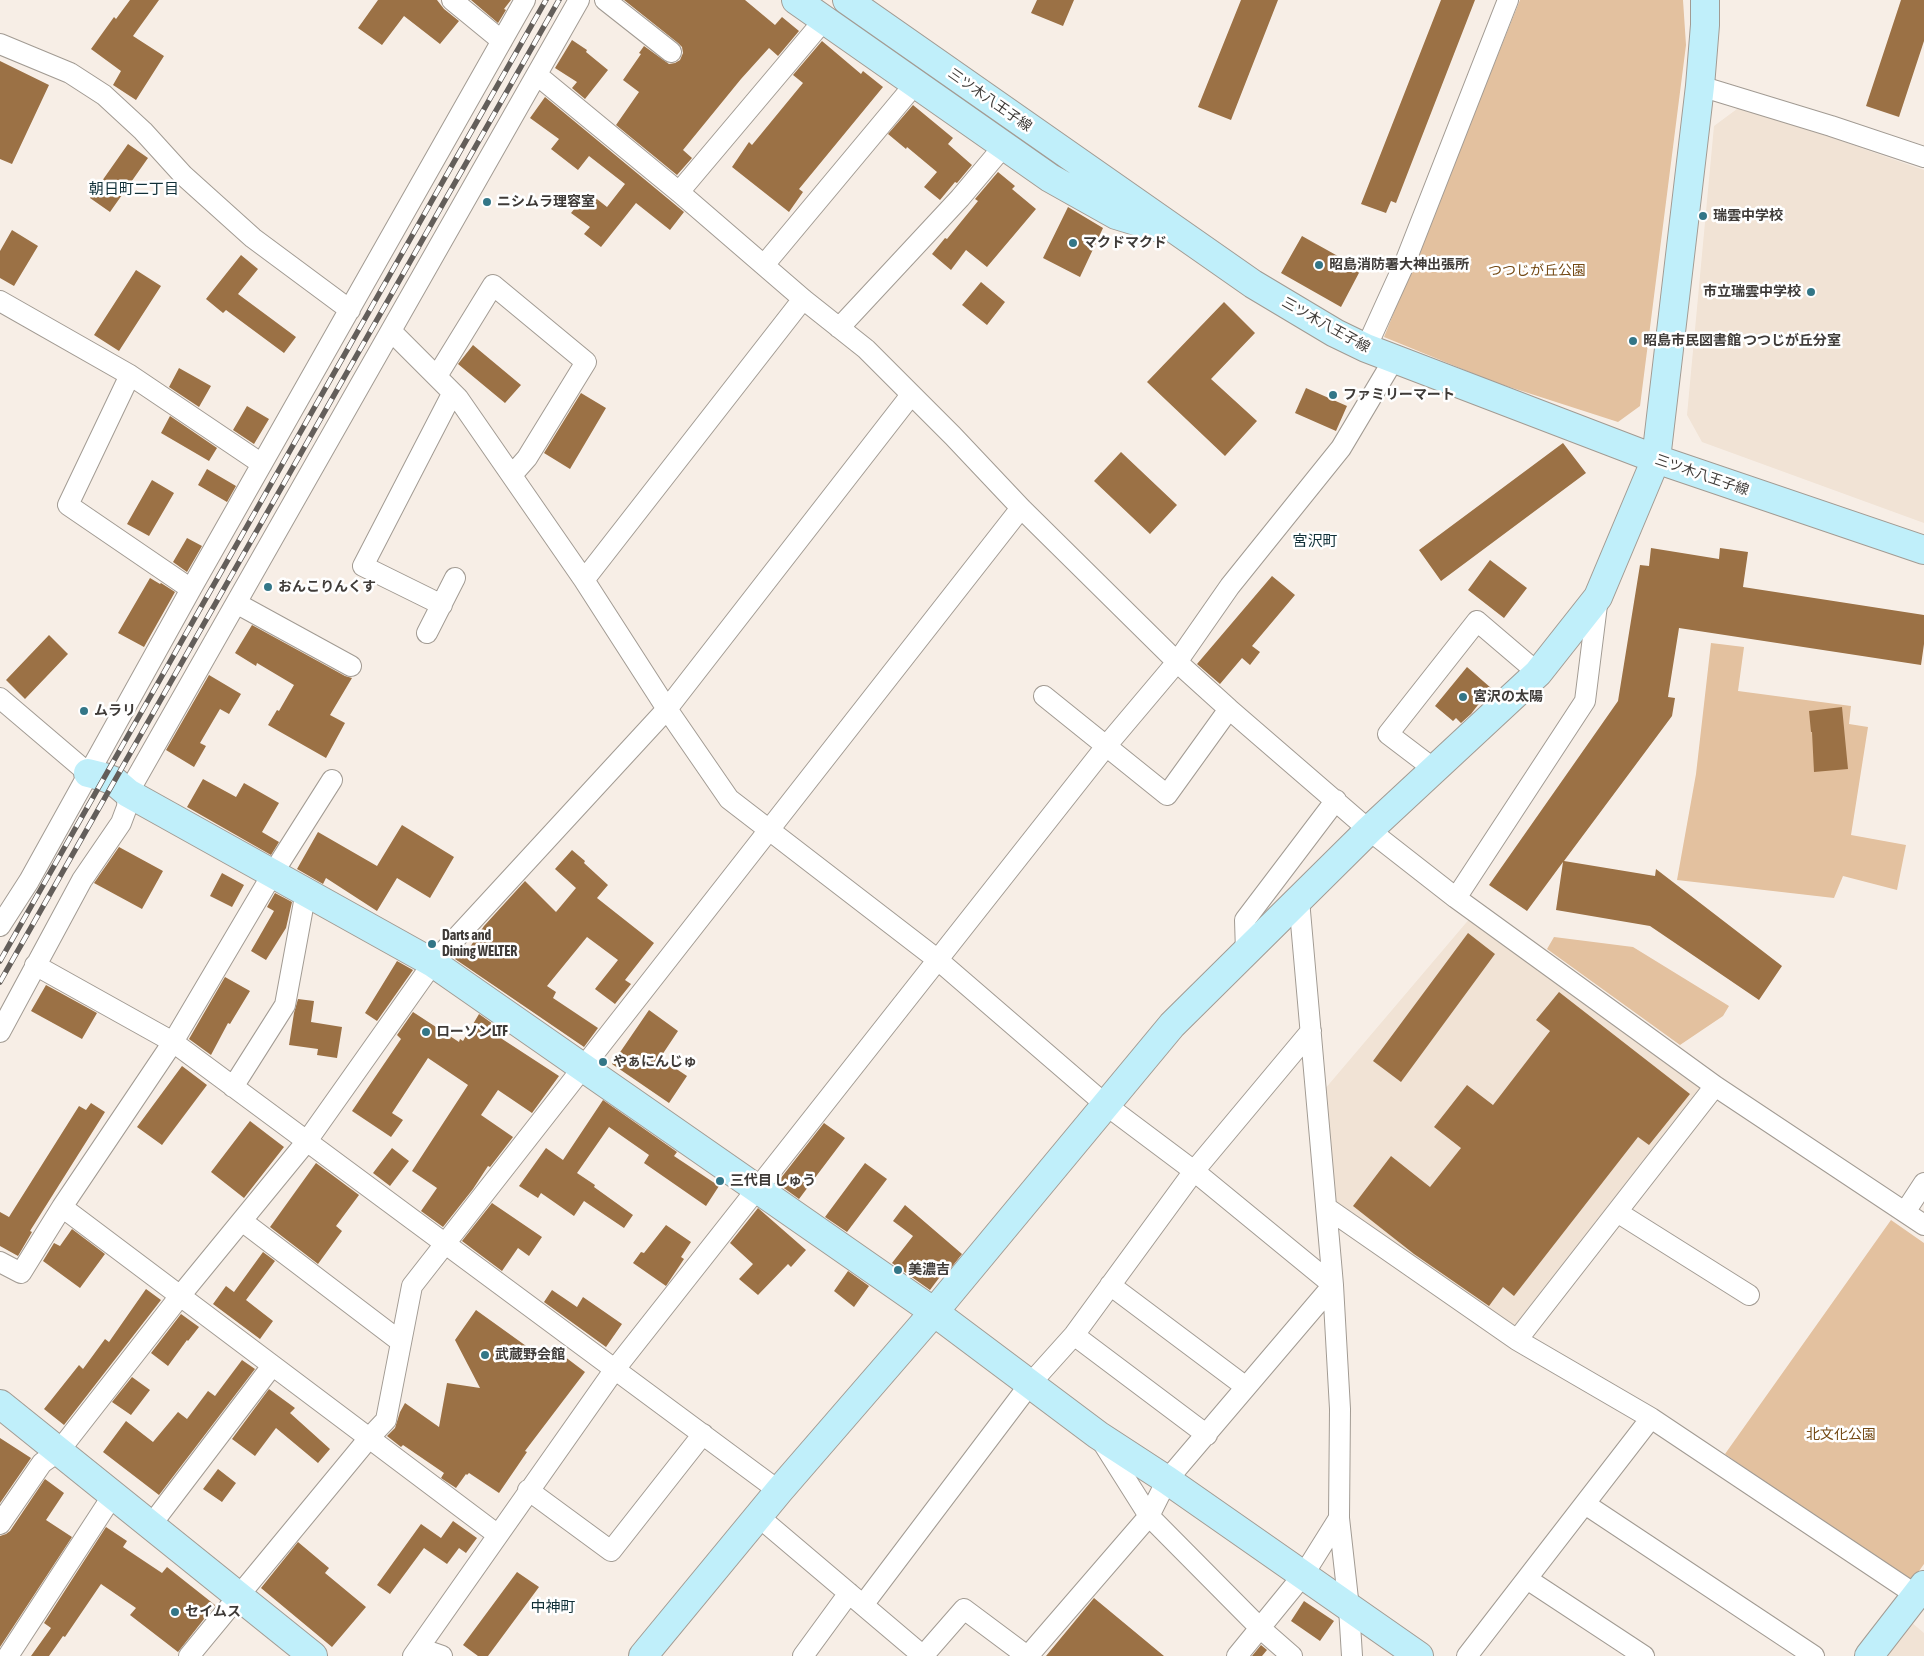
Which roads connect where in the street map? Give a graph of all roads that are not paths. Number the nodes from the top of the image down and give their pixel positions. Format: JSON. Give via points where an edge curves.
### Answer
{"nodes":[{"id":1,"x":452,"y":0,"type":"edge"},
{"id":2,"x":525,"y":0,"type":"edge"},
{"id":3,"x":579,"y":0,"type":"edge"},
{"id":4,"x":606,"y":0,"type":"edge"},
{"id":5,"x":796,"y":0,"type":"edge"},
{"id":6,"x":847,"y":0,"type":"edge"},
{"id":7,"x":878,"y":0,"type":"edge"},
{"id":8,"x":1508,"y":0,"type":"edge"},
{"id":9,"x":1706,"y":0,"type":"edge"},
{"id":10,"x":824,"y":20,"type":"junction"},
{"id":11,"x":502,"y":41,"type":"junction"},
{"id":12,"x":0,"y":44,"type":"edge"},
{"id":13,"x":671,"y":52,"type":"dead end"},
{"id":14,"x":537,"y":75,"type":"junction"},
{"id":15,"x":915,"y":84,"type":"junction"},
{"id":16,"x":1700,"y":86,"type":"junction"},
{"id":17,"x":1003,"y":147,"type":"junction"},
{"id":18,"x":1924,"y":157,"type":"edge"},
{"id":19,"x":1078,"y":162,"type":"junction"},
{"id":20,"x":1056,"y":182,"type":"junction"},
{"id":21,"x":679,"y":192,"type":"junction"},
{"id":22,"x":1182,"y":235,"type":"junction"},
{"id":23,"x":764,"y":265,"type":"junction"},
{"id":24,"x":803,"y":299,"type":"junction"},
{"id":25,"x":0,"y":301,"type":"edge"},
{"id":26,"x":350,"y":310,"type":"junction"},
{"id":27,"x":839,"y":328,"type":"junction"},
{"id":28,"x":391,"y":331,"type":"junction"},
{"id":29,"x":1366,"y":348,"type":"junction"},
{"id":30,"x":1394,"y":359,"type":"junction"},
{"id":31,"x":130,"y":375,"type":"junction"},
{"id":32,"x":437,"y":376,"type":"junction"},
{"id":33,"x":452,"y":394,"type":"junction"},
{"id":34,"x":912,"y":395,"type":"junction"},
{"id":35,"x":1656,"y":459,"type":"junction"},
{"id":36,"x":262,"y":464,"type":"junction"},
{"id":37,"x":512,"y":475,"type":"junction"},
{"id":38,"x":1021,"y":508,"type":"junction"},
{"id":39,"x":1924,"y":550,"type":"edge"},
{"id":40,"x":455,"y":578,"type":"dead end"},
{"id":41,"x":584,"y":580,"type":"junction"},
{"id":42,"x":191,"y":589,"type":"junction"},
{"id":43,"x":1598,"y":597,"type":"junction"},
{"id":44,"x":236,"y":603,"type":"junction"},
{"id":45,"x":442,"y":605,"type":"junction"},
{"id":46,"x":427,"y":633,"type":"dead end"},
{"id":47,"x":1177,"y":662,"type":"junction"},
{"id":48,"x":351,"y":666,"type":"dead end"},
{"id":49,"x":1538,"y":673,"type":"junction"},
{"id":50,"x":1044,"y":696,"type":"dead end"},
{"id":51,"x":0,"y":698,"type":"edge"},
{"id":52,"x":667,"y":710,"type":"junction"},
{"id":53,"x":1229,"y":710,"type":"junction"},
{"id":54,"x":1107,"y":746,"type":"junction"},
{"id":55,"x":1434,"y":768,"type":"junction"},
{"id":56,"x":88,"y":773,"type":"junction"},
{"id":57,"x":332,"y":780,"type":"dead end"},
{"id":58,"x":128,"y":793,"type":"junction"},
{"id":59,"x":1336,"y":800,"type":"junction"},
{"id":60,"x":768,"y":829,"type":"junction"},
{"id":61,"x":1369,"y":830,"type":"junction"},
{"id":62,"x":273,"y":874,"type":"junction"},
{"id":63,"x":306,"y":890,"type":"junction"},
{"id":64,"x":1456,"y":898,"type":"junction"},
{"id":65,"x":1299,"y":900,"type":"junction"},
{"id":66,"x":0,"y":926,"type":"edge"},
{"id":67,"x":1246,"y":952,"type":"junction"},
{"id":68,"x":938,"y":960,"type":"junction"},
{"id":69,"x":433,"y":963,"type":"junction"},
{"id":70,"x":35,"y":965,"type":"junction"},
{"id":71,"x":1311,"y":1031,"type":"junction"},
{"id":72,"x":0,"y":1032,"type":"edge"},
{"id":73,"x":173,"y":1042,"type":"junction"},
{"id":74,"x":582,"y":1066,"type":"junction"},
{"id":75,"x":1714,"y":1086,"type":"junction"},
{"id":76,"x":233,"y":1087,"type":"junction"},
{"id":77,"x":1106,"y":1106,"type":"junction"},
{"id":78,"x":307,"y":1141,"type":"junction"},
{"id":79,"x":1194,"y":1172,"type":"junction"},
{"id":80,"x":1924,"y":1183,"type":"edge"},
{"id":81,"x":758,"y":1189,"type":"junction"},
{"id":82,"x":62,"y":1207,"type":"junction"},
{"id":83,"x":1327,"y":1208,"type":"junction"},
{"id":84,"x":1616,"y":1212,"type":"junction"},
{"id":85,"x":1905,"y":1212,"type":"junction"},
{"id":86,"x":242,"y":1221,"type":"junction"},
{"id":87,"x":1924,"y":1225,"type":"edge"},
{"id":88,"x":445,"y":1244,"type":"junction"},
{"id":89,"x":0,"y":1262,"type":"edge"},
{"id":90,"x":1110,"y":1285,"type":"junction"},
{"id":91,"x":1332,"y":1285,"type":"junction"},
{"id":92,"x":1749,"y":1295,"type":"dead end"},
{"id":93,"x":180,"y":1296,"type":"junction"},
{"id":94,"x":934,"y":1312,"type":"junction"},
{"id":95,"x":1074,"y":1335,"type":"junction"},
{"id":96,"x":1517,"y":1340,"type":"junction"},
{"id":97,"x":401,"y":1342,"type":"junction"},
{"id":98,"x":272,"y":1366,"type":"junction"},
{"id":99,"x":615,"y":1369,"type":"junction"},
{"id":100,"x":1030,"y":1384,"type":"junction"},
{"id":101,"x":1246,"y":1387,"type":"junction"},
{"id":102,"x":0,"y":1404,"type":"edge"},
{"id":103,"x":1651,"y":1418,"type":"junction"},
{"id":104,"x":703,"y":1434,"type":"junction"},
{"id":105,"x":1098,"y":1435,"type":"junction"},
{"id":106,"x":1207,"y":1436,"type":"junction"},
{"id":107,"x":369,"y":1438,"type":"junction"},
{"id":108,"x":59,"y":1452,"type":"junction"},
{"id":109,"x":1167,"y":1480,"type":"junction"},
{"id":110,"x":528,"y":1490,"type":"junction"},
{"id":111,"x":779,"y":1491,"type":"junction"},
{"id":112,"x":113,"y":1495,"type":"junction"},
{"id":113,"x":1585,"y":1504,"type":"junction"},
{"id":114,"x":1148,"y":1516,"type":"junction"},
{"id":115,"x":759,"y":1517,"type":"junction"},
{"id":116,"x":1339,"y":1518,"type":"junction"},
{"id":117,"x":0,"y":1524,"type":"edge"},
{"id":118,"x":150,"y":1525,"type":"junction"},
{"id":119,"x":498,"y":1535,"type":"junction"},
{"id":120,"x":1304,"y":1574,"type":"junction"},
{"id":121,"x":1527,"y":1578,"type":"junction"},
{"id":122,"x":1920,"y":1590,"type":"edge"},
{"id":123,"x":239,"y":1596,"type":"junction"},
{"id":124,"x":856,"y":1599,"type":"junction"},
{"id":125,"x":1350,"y":1608,"type":"junction"},
{"id":126,"x":1260,"y":1628,"type":"junction"},
{"id":127,"x":416,"y":1652,"type":"edge"},
{"id":128,"x":0,"y":1653,"type":"edge"},
{"id":129,"x":4,"y":1656,"type":"edge"},
{"id":130,"x":8,"y":1656,"type":"edge"},
{"id":131,"x":190,"y":1656,"type":"edge"},
{"id":132,"x":313,"y":1656,"type":"edge"},
{"id":133,"x":442,"y":1656,"type":"edge"},
{"id":134,"x":643,"y":1656,"type":"edge"},
{"id":135,"x":803,"y":1656,"type":"edge"},
{"id":136,"x":1028,"y":1656,"type":"edge"},
{"id":137,"x":1237,"y":1656,"type":"edge"},
{"id":138,"x":1292,"y":1656,"type":"edge"},
{"id":139,"x":1352,"y":1656,"type":"edge"},
{"id":140,"x":1419,"y":1656,"type":"edge"},
{"id":141,"x":1467,"y":1656,"type":"edge"},
{"id":142,"x":1644,"y":1656,"type":"edge"},
{"id":143,"x":1814,"y":1656,"type":"edge"},
{"id":144,"x":1869,"y":1656,"type":"edge"}],
"edges":[{"from":1,"to":11,"type":"street"},
{"from":2,"to":11,"type":"street"},
{"from":3,"to":14,"type":"street"},
{"from":4,"to":13,"type":"street"},
{"from":5,"to":10,"type":"street"},
{"from":6,"to":19,"type":"street","name":"三ツ木八王子線"},
{"from":7,"to":22,"type":"street","via":[[1091,150]]},
{"from":8,"to":29,"type":"street","via":[[1406,260]]},
{"from":9,"to":16,"type":"street"},
{"from":10,"to":15,"type":"street"},
{"from":10,"to":21,"type":"street"},
{"from":11,"to":26,"type":"street"},
{"from":12,"to":26,"type":"street","via":[[70,73],[104,95],[143,131],[182,175],[253,238]]},
{"from":14,"to":21,"type":"street"},
{"from":14,"to":28,"type":"street"},
{"from":15,"to":17,"type":"street"},
{"from":15,"to":23,"type":"street"},
{"from":16,"to":18,"type":"street"},
{"from":16,"to":35,"type":"street"},
{"from":17,"to":20,"type":"street"},
{"from":17,"to":27,"type":"street"},
{"from":19,"to":20,"type":"street","via":[[1068,175]]},
{"from":19,"to":22,"type":"street","name":"三ツ木八王子線"},
{"from":20,"to":22,"type":"street","via":[[1116,215]]},
{"from":21,"to":23,"type":"street"},
{"from":22,"to":29,"type":"street","name":"三ツ木八王子線","via":[[1253,284]]},
{"from":23,"to":24,"type":"street"},
{"from":24,"to":27,"type":"street"},
{"from":24,"to":41,"type":"street"},
{"from":25,"to":31,"type":"street"},
{"from":26,"to":36,"type":"street"},
{"from":27,"to":34,"type":"street","via":[[866,349]]},
{"from":28,"to":32,"type":"street"},
{"from":28,"to":44,"type":"street"},
{"from":29,"to":30,"type":"street","name":"三ツ木八王子線"},
{"from":30,"to":35,"type":"street","name":"三ツ木八王子線"},
{"from":30,"to":47,"type":"street","via":[[1341,448],[1230,586]]},
{"from":31,"to":36,"type":"street"},
{"from":31,"to":42,"type":"street","via":[[68,505]]},
{"from":32,"to":33,"type":"street"},
{"from":32,"to":37,"type":"street","via":[[493,285],[586,362],[527,458]]},
{"from":33,"to":37,"type":"street"},
{"from":33,"to":45,"type":"street","via":[[363,566]]},
{"from":34,"to":38,"type":"street"},
{"from":34,"to":52,"type":"street"},
{"from":35,"to":39,"type":"street","name":"三ツ木八王子線"},
{"from":35,"to":43,"type":"street"},
{"from":36,"to":42,"type":"street"},
{"from":37,"to":41,"type":"street"},
{"from":38,"to":47,"type":"street"},
{"from":38,"to":60,"type":"street"},
{"from":40,"to":45,"type":"street"},
{"from":41,"to":52,"type":"street"},
{"from":42,"to":56,"type":"street"},
{"from":43,"to":49,"type":"street"},
{"from":43,"to":64,"type":"street","via":[[1584,701]]},
{"from":44,"to":48,"type":"street"},
{"from":44,"to":58,"type":"street"},
{"from":45,"to":46,"type":"street"},
{"from":47,"to":53,"type":"street"},
{"from":47,"to":54,"type":"street"},
{"from":49,"to":55,"type":"street"},
{"from":49,"to":55,"type":"street","via":[[1477,621],[1388,734]]},
{"from":50,"to":54,"type":"street"},
{"from":51,"to":56,"type":"street"},
{"from":52,"to":60,"type":"street","via":[[729,799]]},
{"from":52,"to":69,"type":"street"},
{"from":53,"to":54,"type":"street","via":[[1167,795]]},
{"from":53,"to":59,"type":"street"},
{"from":54,"to":68,"type":"street"},
{"from":55,"to":61,"type":"street"},
{"from":56,"to":58,"type":"street","via":[[114,782]]},
{"from":56,"to":66,"type":"street","via":[[29,881]]},
{"from":57,"to":62,"type":"street"},
{"from":58,"to":62,"type":"street"},
{"from":58,"to":70,"type":"street","via":[[121,823],[82,880]]},
{"from":59,"to":61,"type":"street"},
{"from":59,"to":67,"type":"street","via":[[1245,920]]},
{"from":60,"to":68,"type":"street"},
{"from":60,"to":74,"type":"street"},
{"from":61,"to":64,"type":"street"},
{"from":61,"to":65,"type":"street"},
{"from":62,"to":63,"type":"street"},
{"from":62,"to":73,"type":"street"},
{"from":63,"to":69,"type":"street"},
{"from":63,"to":76,"type":"street","via":[[286,1006]]},
{"from":64,"to":75,"type":"street"},
{"from":65,"to":67,"type":"street"},
{"from":65,"to":71,"type":"street"},
{"from":67,"to":77,"type":"street","via":[[1172,1025]]},
{"from":68,"to":77,"type":"street"},
{"from":68,"to":81,"type":"street"},
{"from":69,"to":74,"type":"street"},
{"from":69,"to":78,"type":"street"},
{"from":70,"to":72,"type":"street"},
{"from":70,"to":73,"type":"street"},
{"from":71,"to":79,"type":"street"},
{"from":71,"to":83,"type":"street"},
{"from":73,"to":76,"type":"street"},
{"from":73,"to":82,"type":"street"},
{"from":74,"to":81,"type":"street"},
{"from":74,"to":88,"type":"street"},
{"from":75,"to":84,"type":"street"},
{"from":75,"to":85,"type":"street"},
{"from":76,"to":78,"type":"street"},
{"from":77,"to":79,"type":"street"},
{"from":77,"to":94,"type":"street"},
{"from":78,"to":86,"type":"street"},
{"from":78,"to":88,"type":"street"},
{"from":79,"to":90,"type":"street"},
{"from":79,"to":91,"type":"street"},
{"from":80,"to":85,"type":"street"},
{"from":81,"to":94,"type":"street"},
{"from":81,"to":99,"type":"street"},
{"from":82,"to":89,"type":"street","via":[[21,1273]]},
{"from":82,"to":93,"type":"street"},
{"from":83,"to":91,"type":"street"},
{"from":83,"to":96,"type":"street"},
{"from":84,"to":92,"type":"street"},
{"from":84,"to":96,"type":"street"},
{"from":85,"to":87,"type":"street"},
{"from":86,"to":93,"type":"street"},
{"from":86,"to":97,"type":"street"},
{"from":88,"to":97,"type":"street","via":[[412,1286]]},
{"from":88,"to":99,"type":"street"},
{"from":90,"to":95,"type":"street"},
{"from":90,"to":101,"type":"street"},
{"from":91,"to":101,"type":"street"},
{"from":91,"to":116,"type":"street","via":[[1340,1410]]},
{"from":93,"to":98,"type":"street"},
{"from":93,"to":108,"type":"street"},
{"from":94,"to":100,"type":"street"},
{"from":94,"to":111,"type":"street"},
{"from":95,"to":100,"type":"street"},
{"from":95,"to":106,"type":"street"},
{"from":96,"to":103,"type":"street"},
{"from":97,"to":107,"type":"street","via":[[386,1420]]},
{"from":98,"to":107,"type":"street"},
{"from":98,"to":118,"type":"street"},
{"from":99,"to":104,"type":"street"},
{"from":99,"to":110,"type":"street"},
{"from":100,"to":105,"type":"street"},
{"from":100,"to":124,"type":"street"},
{"from":101,"to":106,"type":"street"},
{"from":102,"to":108,"type":"street"},
{"from":103,"to":113,"type":"street"},
{"from":103,"to":122,"type":"street"},
{"from":104,"to":110,"type":"street","via":[[611,1551]]},
{"from":104,"to":111,"type":"street"},
{"from":105,"to":109,"type":"street"},
{"from":105,"to":114,"type":"street"},
{"from":106,"to":109,"type":"street"},
{"from":107,"to":119,"type":"street"},
{"from":107,"to":123,"type":"street"},
{"from":108,"to":112,"type":"street"},
{"from":108,"to":117,"type":"street","via":[[42,1463]]},
{"from":109,"to":114,"type":"street"},
{"from":109,"to":120,"type":"street"},
{"from":110,"to":119,"type":"street"},
{"from":111,"to":115,"type":"street"},
{"from":112,"to":118,"type":"street"},
{"from":112,"to":130,"type":"street"},
{"from":113,"to":121,"type":"street"},
{"from":113,"to":143,"type":"street"},
{"from":114,"to":126,"type":"street"},
{"from":114,"to":136,"type":"street"},
{"from":115,"to":124,"type":"street"},
{"from":115,"to":134,"type":"street"},
{"from":116,"to":120,"type":"street"},
{"from":116,"to":125,"type":"street"},
{"from":118,"to":123,"type":"street"},
{"from":119,"to":127,"type":"street"},
{"from":120,"to":125,"type":"street"},
{"from":120,"to":126,"type":"street"},
{"from":121,"to":141,"type":"street"},
{"from":121,"to":142,"type":"street"},
{"from":122,"to":144,"type":"street"},
{"from":123,"to":131,"type":"street"},
{"from":123,"to":132,"type":"street"},
{"from":124,"to":135,"type":"street"},
{"from":124,"to":136,"type":"street","via":[[923,1656],[964,1609]]},
{"from":125,"to":139,"type":"street"},
{"from":125,"to":140,"type":"street"},
{"from":126,"to":137,"type":"street"},
{"from":126,"to":138,"type":"street"},
{"from":127,"to":133,"type":"street"},
{"from":128,"to":129,"type":"street"}]}
